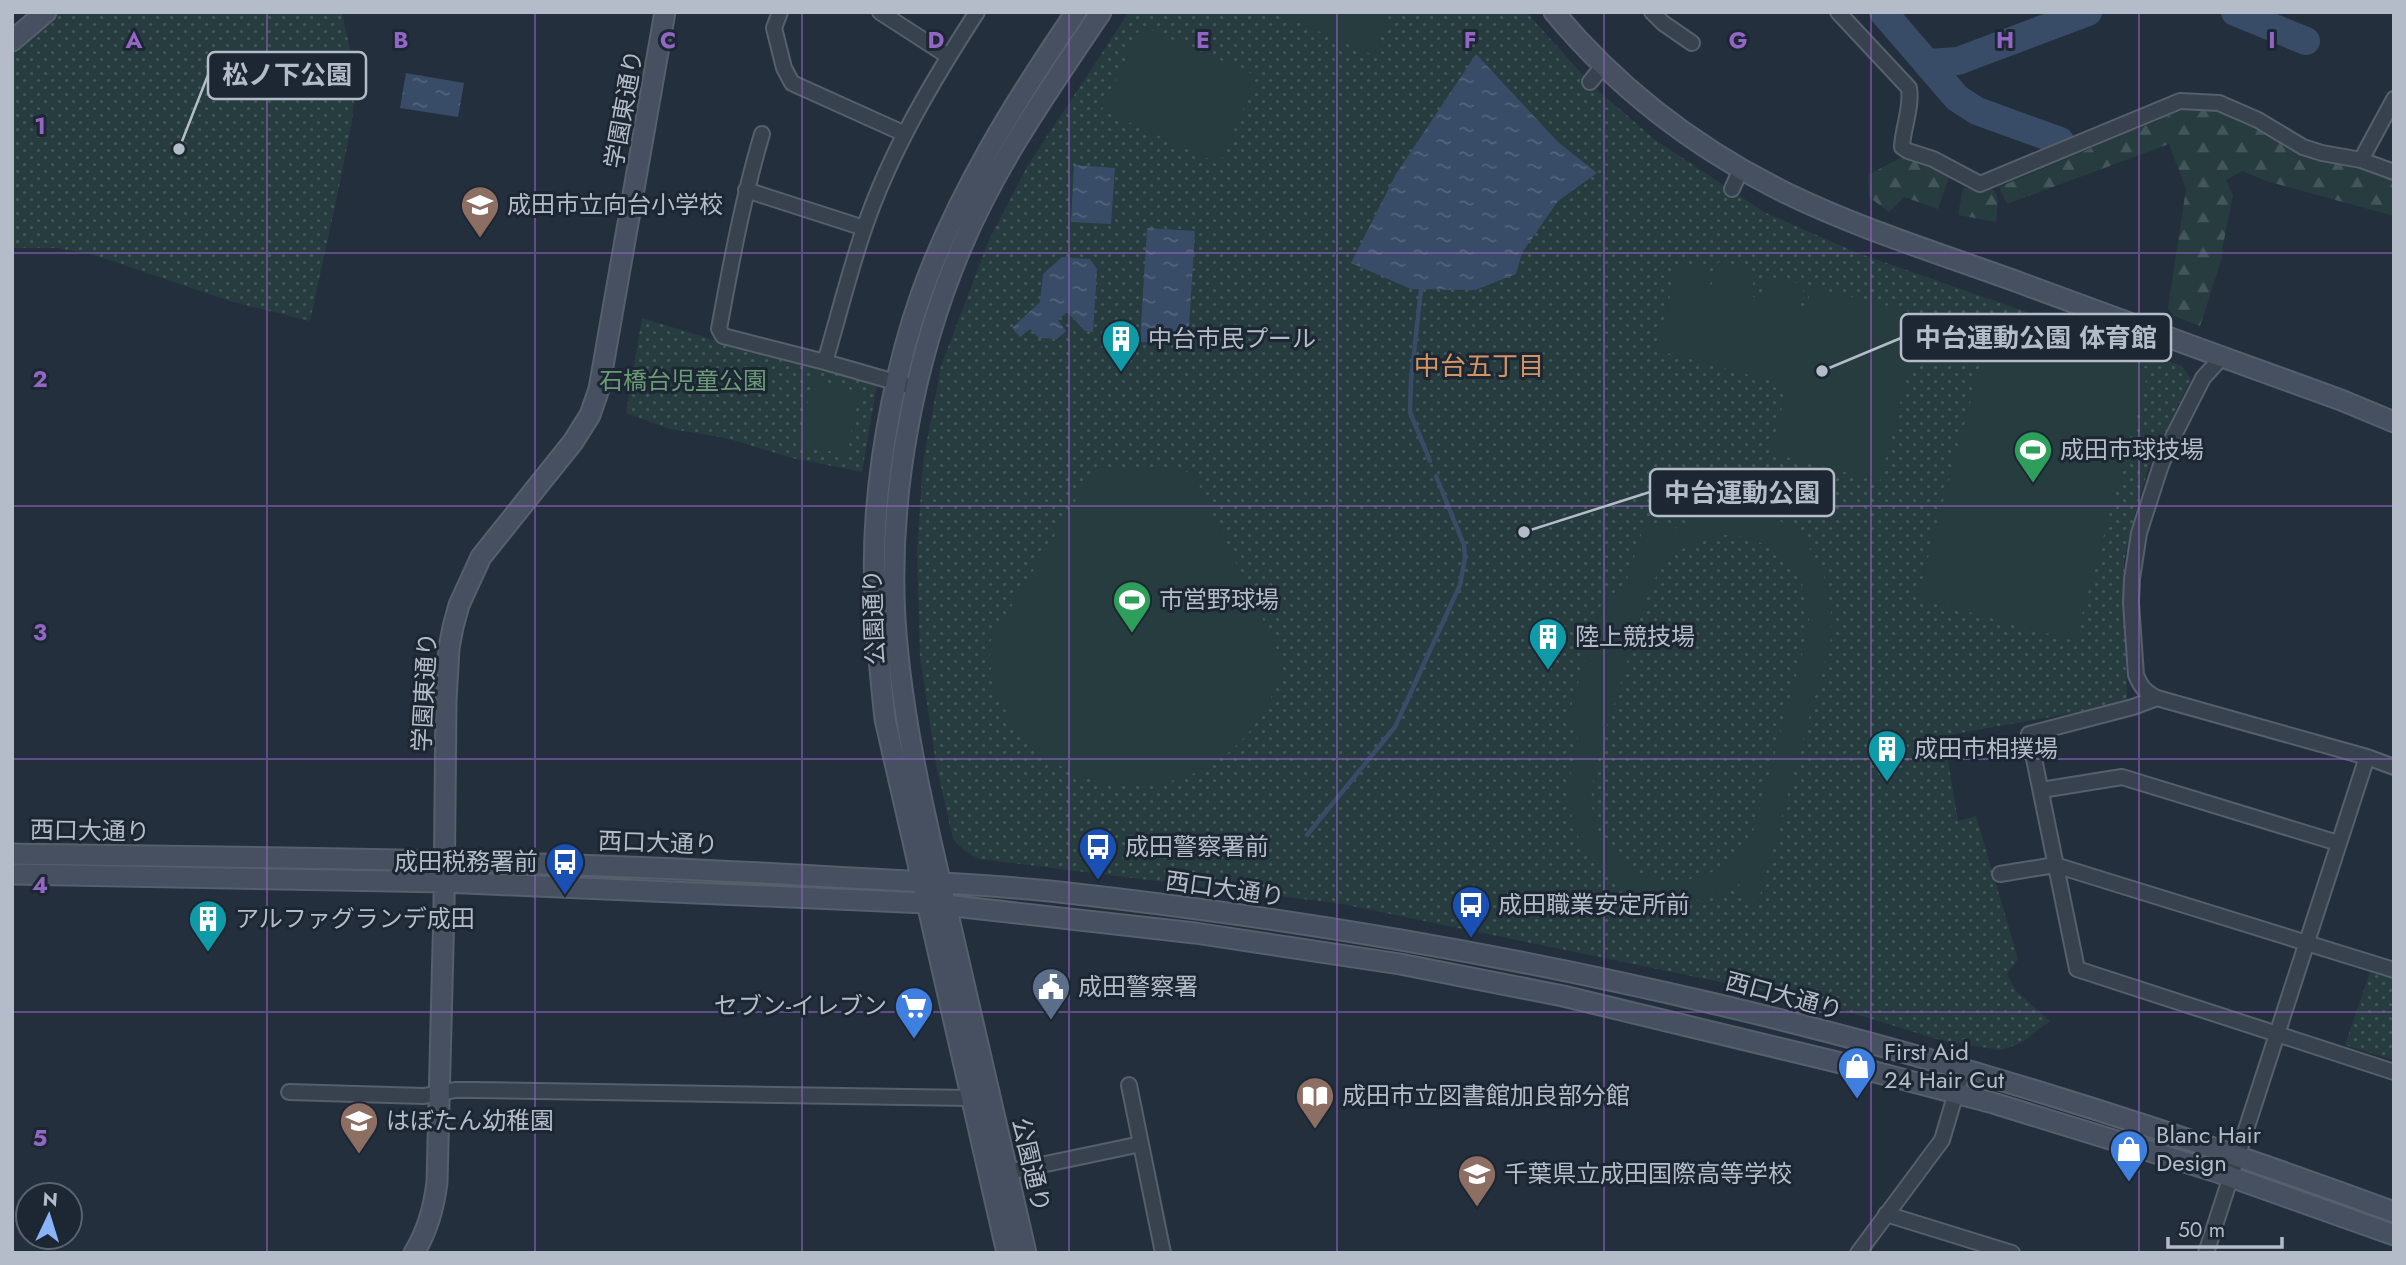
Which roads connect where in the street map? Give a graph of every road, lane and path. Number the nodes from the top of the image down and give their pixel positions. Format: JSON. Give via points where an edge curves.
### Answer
{"nodes":[{"id":1,"x":46,"y":12,"type":"edge"},
{"id":2,"x":665,"y":12,"type":"edge"},
{"id":3,"x":780,"y":12,"type":"edge"},
{"id":4,"x":880,"y":12,"type":"edge"},
{"id":5,"x":977,"y":12,"type":"edge"},
{"id":6,"x":1101,"y":12,"type":"edge"},
{"id":7,"x":1554,"y":12,"type":"edge"},
{"id":8,"x":1652,"y":12,"type":"edge"},
{"id":9,"x":1838,"y":12,"type":"edge"},
{"id":10,"x":1068,"y":15,"type":"edge"},
{"id":11,"x":12,"y":41,"type":"edge"},
{"id":12,"x":1692,"y":43,"type":"dead end"},
{"id":13,"x":948,"y":56,"type":"junction"},
{"id":14,"x":1603,"y":66,"type":"junction"},
{"id":15,"x":1590,"y":82,"type":"dead end"},
{"id":16,"x":2394,"y":99,"type":"edge"},
{"id":17,"x":762,"y":134,"type":"dead end"},
{"id":18,"x":905,"y":134,"type":"junction"},
{"id":19,"x":2361,"y":160,"type":"junction"},
{"id":20,"x":1741,"y":169,"type":"junction"},
{"id":21,"x":2394,"y":172,"type":"edge"},
{"id":22,"x":1732,"y":189,"type":"dead end"},
{"id":23,"x":746,"y":190,"type":"junction"},
{"id":24,"x":864,"y":228,"type":"junction"},
{"id":25,"x":2222,"y":357,"type":"junction"},
{"id":26,"x":825,"y":362,"type":"junction"},
{"id":27,"x":907,"y":386,"type":"junction"},
{"id":28,"x":2394,"y":422,"type":"edge"},
{"id":29,"x":2157,"y":698,"type":"junction"},
{"id":30,"x":2367,"y":757,"type":"junction"},
{"id":31,"x":2394,"y":767,"type":"edge"},
{"id":32,"x":2041,"y":790,"type":"junction"},
{"id":33,"x":2338,"y":843,"type":"junction"},
{"id":34,"x":12,"y":854,"type":"edge"},
{"id":35,"x":443,"y":861,"type":"junction"},
{"id":36,"x":2055,"y":865,"type":"junction"},
{"id":37,"x":12,"y":874,"type":"edge"},
{"id":38,"x":2000,"y":874,"type":"dead end"},
{"id":39,"x":444,"y":882,"type":"junction"},
{"id":40,"x":932,"y":883,"type":"junction"},
{"id":41,"x":936,"y":904,"type":"junction"},
{"id":42,"x":2306,"y":942,"type":"junction"},
{"id":43,"x":2394,"y":970,"type":"edge"},
{"id":44,"x":2276,"y":1033,"type":"junction"},
{"id":45,"x":1847,"y":1038,"type":"junction"},
{"id":46,"x":1841,"y":1063,"type":"junction"},
{"id":47,"x":1963,"y":1069,"type":"junction"},
{"id":48,"x":2394,"y":1072,"type":"edge"},
{"id":49,"x":1129,"y":1085,"type":"dead end"},
{"id":50,"x":289,"y":1092,"type":"dead end"},
{"id":51,"x":439,"y":1093,"type":"junction"},
{"id":52,"x":1956,"y":1093,"type":"junction"},
{"id":53,"x":972,"y":1098,"type":"junction"},
{"id":54,"x":1141,"y":1144,"type":"junction"},
{"id":55,"x":2236,"y":1155,"type":"junction"},
{"id":56,"x":998,"y":1174,"type":"junction"},
{"id":57,"x":2230,"y":1177,"type":"junction"},
{"id":58,"x":2394,"y":1212,"type":"edge"},
{"id":59,"x":1886,"y":1214,"type":"junction"},
{"id":60,"x":2394,"y":1235,"type":"edge"},
{"id":61,"x":414,"y":1253,"type":"edge"},
{"id":62,"x":1007,"y":1253,"type":"edge"},
{"id":63,"x":1026,"y":1253,"type":"edge"},
{"id":64,"x":1163,"y":1253,"type":"edge"},
{"id":65,"x":1858,"y":1253,"type":"edge"},
{"id":66,"x":2012,"y":1253,"type":"edge"},
{"id":67,"x":2206,"y":1253,"type":"edge"}],
"edges":[{"from":1,"to":11,"type":"street"},
{"from":2,"to":35,"type":"street","name":"学園東通り","via":[[599,389],[573,442],[481,557],[453,627],[447,677]]},
{"from":3,"to":18,"type":"street","via":[[774,28],[792,83]]},
{"from":4,"to":13,"type":"street"},
{"from":5,"to":13,"type":"street"},
{"from":6,"to":27,"type":"street","name":"公園通り","via":[[981,204]]},
{"from":7,"to":14,"type":"street"},
{"from":8,"to":12,"type":"street"},
{"from":9,"to":19,"type":"street","via":[[1909,88],[1902,147],[1980,184],[2180,102],[2219,103],[2303,147]]},
{"from":10,"to":27,"type":"street","name":"公園通り","via":[[959,206],[921,297]]},
{"from":13,"to":18,"type":"street"},
{"from":14,"to":15,"type":"street"},
{"from":14,"to":20,"type":"street","via":[[1678,129]]},
{"from":16,"to":19,"type":"street"},
{"from":17,"to":23,"type":"street"},
{"from":18,"to":24,"type":"street"},
{"from":19,"to":21,"type":"street"},
{"from":20,"to":22,"type":"street"},
{"from":20,"to":25,"type":"street","via":[[1870,228]]},
{"from":23,"to":24,"type":"street"},
{"from":23,"to":26,"type":"street","via":[[719,329],[723,337]]},
{"from":24,"to":26,"type":"street"},
{"from":25,"to":28,"type":"street"},
{"from":25,"to":29,"type":"street","via":[[2203,378],[2176,431],[2138,533],[2131,603],[2136,674],[2144,691]]},
{"from":26,"to":27,"type":"street"},
{"from":27,"to":40,"type":"street","name":"公園通り","via":[[895,617]]},
{"from":29,"to":30,"type":"street"},
{"from":29,"to":32,"type":"street","via":[[2029,734]]},
{"from":30,"to":31,"type":"street"},
{"from":30,"to":33,"type":"street"},
{"from":32,"to":33,"type":"street","via":[[2122,777]]},
{"from":32,"to":36,"type":"street"},
{"from":33,"to":42,"type":"street"},
{"from":34,"to":35,"type":"street","name":"西口大通り"},
{"from":35,"to":39,"type":"street","name":"学園東通り"},
{"from":35,"to":40,"type":"street","name":"西口大通り","via":[[652,866]]},
{"from":36,"to":38,"type":"street"},
{"from":36,"to":42,"type":"street"},
{"from":36,"to":44,"type":"street","via":[[2077,970]]},
{"from":37,"to":39,"type":"street","name":"西口大通り"},
{"from":39,"to":41,"type":"street","name":"西口大通り"},
{"from":39,"to":51,"type":"street","name":"学園東通り"},
{"from":40,"to":41,"type":"street","name":"公園通り"},
{"from":40,"to":45,"type":"street","name":"西口大通り","via":[[1079,895],[1408,942],[1708,1002]]},
{"from":41,"to":46,"type":"street","name":"西口大通り","via":[[1195,933],[1400,964],[1563,996]]},
{"from":41,"to":53,"type":"street","name":"公園通り"},
{"from":41,"to":56,"type":"street","name":"公園通り"},
{"from":42,"to":43,"type":"street"},
{"from":42,"to":44,"type":"street"},
{"from":44,"to":48,"type":"street"},
{"from":44,"to":55,"type":"street"},
{"from":45,"to":46,"type":"street"},
{"from":45,"to":47,"type":"street","name":"西口大通り"},
{"from":46,"to":52,"type":"street","name":"西口大通り"},
{"from":47,"to":52,"type":"street"},
{"from":47,"to":55,"type":"street","name":"西口大通り"},
{"from":49,"to":54,"type":"street"},
{"from":50,"to":51,"type":"street"},
{"from":51,"to":53,"type":"street"},
{"from":51,"to":61,"type":"street","name":"学園東通り","via":[[435,1207]]},
{"from":52,"to":57,"type":"street","name":"西口大通り"},
{"from":52,"to":59,"type":"street","via":[[1942,1140]]},
{"from":53,"to":56,"type":"street","name":"公園通り"},
{"from":54,"to":56,"type":"street"},
{"from":54,"to":64,"type":"street"},
{"from":55,"to":57,"type":"street"},
{"from":55,"to":58,"type":"street","name":"西口大通り"},
{"from":56,"to":62,"type":"street","name":"公園通り"},
{"from":56,"to":63,"type":"street","name":"公園通り"},
{"from":57,"to":60,"type":"street","name":"西口大通り"},
{"from":57,"to":67,"type":"street"},
{"from":59,"to":65,"type":"street"},
{"from":59,"to":66,"type":"street"}]}
